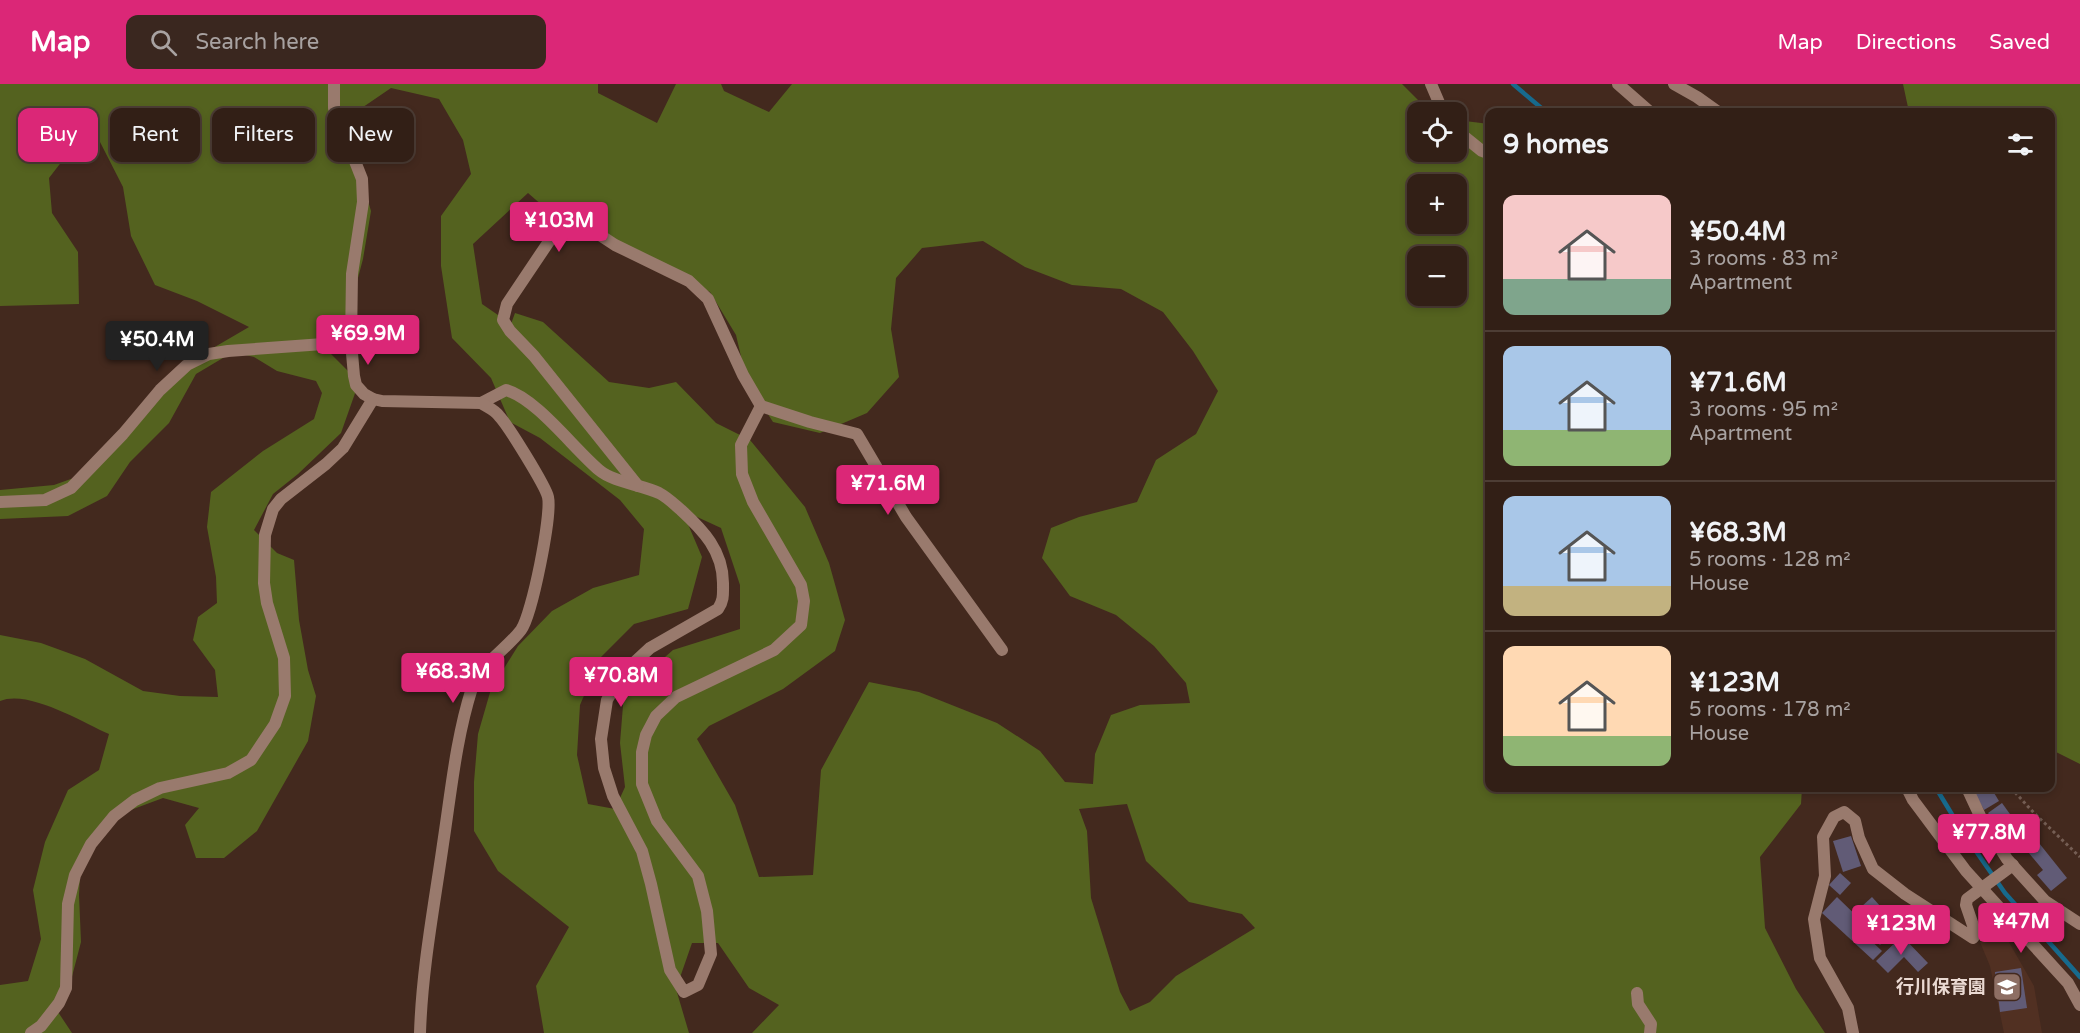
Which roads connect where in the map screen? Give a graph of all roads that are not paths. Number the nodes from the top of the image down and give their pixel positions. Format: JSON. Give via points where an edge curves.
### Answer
{"nodes":[{"id":1,"x":334,"y":84,"type":"edge"},
{"id":2,"x":1431,"y":84,"type":"edge"},
{"id":3,"x":1618,"y":84,"type":"edge"},
{"id":4,"x":1674,"y":84,"type":"edge"},
{"id":5,"x":1438,"y":102,"type":"edge"},
{"id":6,"x":1645,"y":108,"type":"edge"},
{"id":7,"x":1712,"y":108,"type":"edge"},
{"id":8,"x":1467,"y":140,"type":"edge"},
{"id":9,"x":1485,"y":152,"type":"edge"},
{"id":10,"x":351,"y":342,"type":"junction"},
{"id":11,"x":373,"y":399,"type":"junction"},
{"id":12,"x":481,"y":403,"type":"junction"},
{"id":13,"x":761,"y":405,"type":"junction"},
{"id":14,"x":639,"y":486,"type":"junction"},
{"id":15,"x":0,"y":502,"type":"edge"},
{"id":16,"x":1002,"y":650,"type":"dead end"},
{"id":17,"x":1908,"y":792,"type":"edge"},
{"id":18,"x":1969,"y":792,"type":"edge"},
{"id":19,"x":2013,"y":865,"type":"junction"},
{"id":20,"x":1983,"y":888,"type":"junction"},
{"id":21,"x":2080,"y":924,"type":"edge"},
{"id":22,"x":1636,"y":993,"type":"dead end"},
{"id":23,"x":2080,"y":1005,"type":"edge"},
{"id":24,"x":31,"y":1033,"type":"edge"},
{"id":25,"x":420,"y":1033,"type":"edge"},
{"id":26,"x":1650,"y":1033,"type":"edge"},
{"id":27,"x":1853,"y":1033,"type":"edge"}],
"edges":[{"from":1,"to":10,"type":"street","via":[[334,108],[362,179],[363,202],[352,274]]},
{"from":2,"to":5,"type":"street"},
{"from":3,"to":6,"type":"street"},
{"from":4,"to":7,"type":"street"},
{"from":8,"to":9,"type":"street"},
{"from":10,"to":11,"type":"street","via":[[356,385]]},
{"from":10,"to":15,"type":"street","via":[[209,354],[187,365],[160,390],[71,488],[45,500]]},
{"from":11,"to":12,"type":"street"},
{"from":11,"to":24,"type":"street","via":[[343,448],[273,509],[265,535],[266,593],[284,658],[285,696],[275,724],[251,760],[228,773],[160,788],[135,800],[114,816],[91,844],[75,875],[69,904],[66,988],[59,1004]]},
{"from":12,"to":14,"type":"street","via":[[506,390],[514,392],[602,472]]},
{"from":12,"to":25,"type":"street","via":[[498,414],[516,440],[548,496],[548,509],[528,616],[522,629],[480,672],[472,687],[458,749],[421,988]]},
{"from":13,"to":14,"type":"street","via":[[708,299],[689,281],[615,245],[577,220],[562,222],[507,304],[503,320]]},
{"from":13,"to":14,"type":"street","via":[[741,445],[742,474],[753,502],[801,585],[801,625],[774,650],[676,697],[656,716],[642,752],[642,784],[657,821],[698,876],[707,911],[711,954],[698,985],[684,992],[670,970],[642,850],[613,796],[604,768],[601,739],[607,700],[623,673],[650,648],[718,609],[723,600],[723,568],[714,546],[700,528],[668,499]]},
{"from":13,"to":16,"type":"street","via":[[857,434],[906,517]]},
{"from":17,"to":20,"type":"street"},
{"from":18,"to":19,"type":"street","via":[[1981,818]]},
{"from":19,"to":20,"type":"street"},
{"from":19,"to":21,"type":"street","via":[[2045,901]]},
{"from":20,"to":23,"type":"street","via":[[2068,983]]},
{"from":20,"to":27,"type":"street","via":[[1967,899],[1976,934],[1973,938],[1873,869],[1855,821],[1844,812],[1833,817],[1823,837],[1825,876],[1814,919],[1820,958],[1848,1008]]},
{"from":22,"to":26,"type":"street","via":[[1651,1024]]}]}
